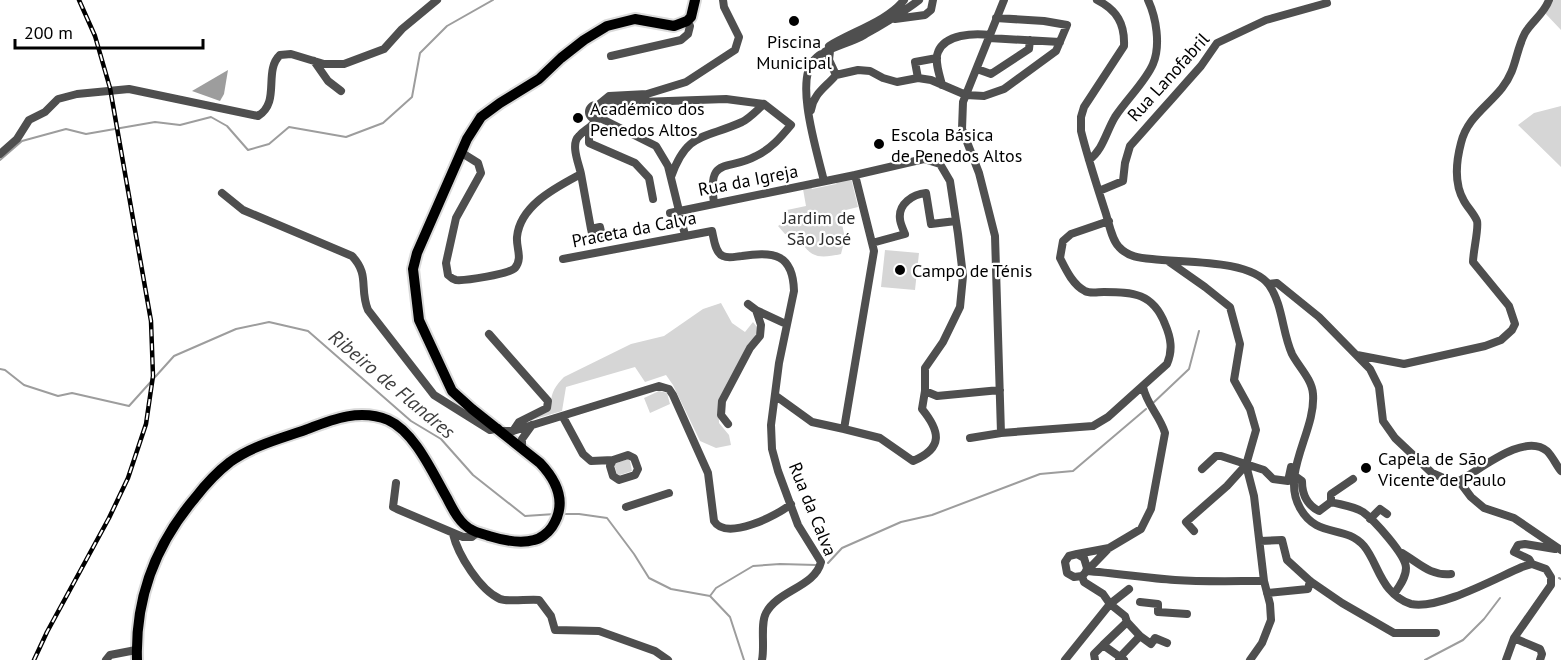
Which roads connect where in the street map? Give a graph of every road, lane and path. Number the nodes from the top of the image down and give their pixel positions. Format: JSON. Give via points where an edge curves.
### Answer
{"nodes":[{"id":1,"x":437,"y":0,"type":"edge"},
{"id":2,"x":695,"y":0,"type":"edge"},
{"id":3,"x":723,"y":0,"type":"edge"},
{"id":4,"x":904,"y":0,"type":"edge"},
{"id":5,"x":919,"y":0,"type":"edge"},
{"id":6,"x":933,"y":0,"type":"edge"},
{"id":7,"x":1004,"y":0,"type":"edge"},
{"id":8,"x":1097,"y":0,"type":"edge"},
{"id":9,"x":1148,"y":0,"type":"edge"},
{"id":10,"x":1550,"y":0,"type":"edge"},
{"id":11,"x":1327,"y":3,"type":"dead end"},
{"id":12,"x":996,"y":18,"type":"junction"},
{"id":13,"x":891,"y":20,"type":"junction"},
{"id":14,"x":687,"y":21,"type":"junction"},
{"id":15,"x":989,"y":36,"type":"junction"},
{"id":16,"x":1030,"y":40,"type":"junction"},
{"id":17,"x":1060,"y":42,"type":"junction"},
{"id":18,"x":830,"y":51,"type":"junction"},
{"id":19,"x":820,"y":55,"type":"junction"},
{"id":20,"x":611,"y":56,"type":"dead end"},
{"id":21,"x":937,"y":58,"type":"junction"},
{"id":22,"x":314,"y":61,"type":"junction"},
{"id":23,"x":977,"y":69,"type":"junction"},
{"id":24,"x":836,"y":75,"type":"junction"},
{"id":25,"x":918,"y":78,"type":"junction"},
{"id":26,"x":942,"y":85,"type":"junction"},
{"id":27,"x":341,"y":91,"type":"dead end"},
{"id":28,"x":966,"y":95,"type":"junction"},
{"id":29,"x":739,"y":100,"type":"junction"},
{"id":30,"x":764,"y":104,"type":"junction"},
{"id":31,"x":600,"y":106,"type":"junction"},
{"id":32,"x":749,"y":116,"type":"junction"},
{"id":33,"x":810,"y":116,"type":"junction"},
{"id":34,"x":598,"y":118,"type":"junction"},
{"id":35,"x":589,"y":129,"type":"junction"},
{"id":36,"x":462,"y":153,"type":"junction"},
{"id":37,"x":0,"y":154,"type":"edge"},
{"id":38,"x":1089,"y":160,"type":"junction"},
{"id":39,"x":581,"y":174,"type":"junction"},
{"id":40,"x":855,"y":175,"type":"junction"},
{"id":41,"x":671,"y":177,"type":"junction"},
{"id":42,"x":824,"y":182,"type":"junction"},
{"id":43,"x":1099,"y":191,"type":"junction"},
{"id":44,"x":222,"y":193,"type":"dead end"},
{"id":45,"x":653,"y":199,"type":"dead end"},
{"id":46,"x":714,"y":203,"type":"junction"},
{"id":47,"x":680,"y":211,"type":"junction"},
{"id":48,"x":670,"y":213,"type":"dead end"},
{"id":49,"x":956,"y":221,"type":"junction"},
{"id":50,"x":1109,"y":221,"type":"junction"},
{"id":51,"x":591,"y":229,"type":"dead end"},
{"id":52,"x":685,"y":235,"type":"junction"},
{"id":53,"x":872,"y":243,"type":"junction"},
{"id":54,"x":730,"y":257,"type":"joint"},
{"id":55,"x":563,"y":259,"type":"dead end"},
{"id":56,"x":1168,"y":261,"type":"junction"},
{"id":57,"x":1269,"y":284,"type":"junction"},
{"id":58,"x":748,"y":304,"type":"dead end"},
{"id":59,"x":756,"y":310,"type":"junction"},
{"id":60,"x":786,"y":324,"type":"junction"},
{"id":61,"x":489,"y":334,"type":"dead end"},
{"id":62,"x":1357,"y":355,"type":"junction"},
{"id":63,"x":1143,"y":387,"type":"junction"},
{"id":64,"x":1000,"y":390,"type":"junction"},
{"id":65,"x":925,"y":392,"type":"junction"},
{"id":66,"x":776,"y":396,"type":"junction"},
{"id":67,"x":1128,"y":400,"type":"junction"},
{"id":68,"x":1151,"y":408,"type":"junction"},
{"id":69,"x":563,"y":417,"type":"junction"},
{"id":70,"x":728,"y":424,"type":"dead end"},
{"id":71,"x":532,"y":425,"type":"junction"},
{"id":72,"x":844,"y":429,"type":"junction"},
{"id":73,"x":504,"y":430,"type":"junction"},
{"id":74,"x":1001,"y":433,"type":"junction"},
{"id":75,"x":970,"y":438,"type":"dead end"},
{"id":76,"x":522,"y":448,"type":"junction"},
{"id":77,"x":613,"y":460,"type":"dead end"},
{"id":78,"x":1298,"y":460,"type":"junction"},
{"id":79,"x":1246,"y":465,"type":"junction"},
{"id":80,"x":1202,"y":469,"type":"dead end"},
{"id":81,"x":1561,"y":471,"type":"edge"},
{"id":82,"x":1295,"y":476,"type":"junction"},
{"id":83,"x":1353,"y":479,"type":"dead end"},
{"id":84,"x":1459,"y":481,"type":"junction"},
{"id":85,"x":396,"y":483,"type":"dead end"},
{"id":86,"x":669,"y":494,"type":"dead end"},
{"id":87,"x":1331,"y":502,"type":"junction"},
{"id":88,"x":791,"y":504,"type":"junction"},
{"id":89,"x":626,"y":507,"type":"dead end"},
{"id":90,"x":1387,"y":514,"type":"dead end"},
{"id":91,"x":1370,"y":519,"type":"junction"},
{"id":92,"x":1194,"y":531,"type":"dead end"},
{"id":93,"x":478,"y":532,"type":"junction"},
{"id":94,"x":453,"y":534,"type":"junction"},
{"id":95,"x":1260,"y":540,"type":"junction"},
{"id":96,"x":1109,"y":548,"type":"junction"},
{"id":97,"x":1561,"y":550,"type":"edge"},
{"id":98,"x":1399,"y":551,"type":"junction"},
{"id":99,"x":1077,"y":554,"type":"junction"},
{"id":100,"x":1101,"y":555,"type":"junction"},
{"id":101,"x":1532,"y":564,"type":"junction"},
{"id":102,"x":1107,"y":571,"type":"junction"},
{"id":103,"x":1085,"y":572,"type":"junction"},
{"id":104,"x":1451,"y":574,"type":"dead end"},
{"id":105,"x":1264,"y":581,"type":"junction"},
{"id":106,"x":1310,"y":581,"type":"junction"},
{"id":107,"x":1129,"y":589,"type":"dead end"},
{"id":108,"x":1267,"y":593,"type":"junction"},
{"id":109,"x":1394,"y":594,"type":"junction"},
{"id":110,"x":1140,"y":602,"type":"dead end"},
{"id":111,"x":1110,"y":604,"type":"junction"},
{"id":112,"x":1187,"y":614,"type":"dead end"},
{"id":113,"x":1127,"y":621,"type":"junction"},
{"id":114,"x":1436,"y":633,"type":"dead end"},
{"id":115,"x":1140,"y":636,"type":"junction"},
{"id":116,"x":1514,"y":638,"type":"junction"},
{"id":117,"x":1167,"y":643,"type":"dead end"},
{"id":118,"x":1104,"y":645,"type":"junction"},
{"id":119,"x":137,"y":655,"type":"edge"},
{"id":120,"x":1121,"y":659,"type":"edge"},
{"id":121,"x":106,"y":660,"type":"edge"},
{"id":122,"x":668,"y":660,"type":"edge"},
{"id":123,"x":762,"y":660,"type":"edge"},
{"id":124,"x":1065,"y":660,"type":"edge"},
{"id":125,"x":1095,"y":660,"type":"edge"},
{"id":126,"x":1250,"y":660,"type":"edge"},
{"id":127,"x":1506,"y":660,"type":"edge"},
{"id":128,"x":1540,"y":660,"type":"edge"}],
"edges":[{"from":1,"to":22,"type":"street","via":[[402,28],[384,49],[344,64]]},
{"from":2,"to":14,"type":"main road"},
{"from":3,"to":31,"type":"street","via":[[739,37],[735,50],[686,82],[647,94],[609,96]]},
{"from":4,"to":19,"type":"street"},
{"from":5,"to":13,"type":"street"},
{"from":6,"to":13,"type":"street","via":[[925,15]]},
{"from":7,"to":12,"type":"street"},
{"from":8,"to":38,"type":"street","via":[[1114,10],[1125,36],[1119,56],[1081,117]]},
{"from":9,"to":38,"type":"street","via":[[1155,15],[1153,64],[1115,118],[1097,154]]},
{"from":10,"to":62,"type":"street","via":[[1526,31],[1516,65],[1503,87],[1472,118],[1461,142],[1456,174],[1459,192],[1477,221],[1473,262],[1509,306],[1515,324],[1512,330],[1485,346],[1404,364]]},
{"from":11,"to":43,"type":"street","name":"Rua Lanofabril","via":[[1266,20],[1217,43],[1202,66],[1130,146],[1123,181]]},
{"from":12,"to":15,"type":"street"},
{"from":12,"to":17,"type":"street","via":[[1067,25]]},
{"from":13,"to":18,"type":"street"},
{"from":14,"to":20,"type":"street","via":[[688,34],[681,40]]},
{"from":14,"to":36,"type":"main road","via":[[674,26],[635,18],[592,35],[539,79],[481,117]]},
{"from":15,"to":16,"type":"street"},
{"from":15,"to":21,"type":"street","via":[[971,34],[953,39],[942,45]]},
{"from":15,"to":23,"type":"street"},
{"from":16,"to":17,"type":"street"},
{"from":16,"to":23,"type":"street","via":[[1029,49],[991,74]]},
{"from":17,"to":28,"type":"street","via":[[1056,51],[1004,89],[984,96]]},
{"from":18,"to":19,"type":"street"},
{"from":18,"to":24,"type":"street","via":[[829,60]]},
{"from":19,"to":33,"type":"street","name":"Rua da Igreja","via":[[811,63],[806,84]]},
{"from":21,"to":25,"type":"street","via":[[915,62]]},
{"from":21,"to":26,"type":"street"},
{"from":22,"to":27,"type":"street"},
{"from":22,"to":37,"type":"street","via":[[291,54],[277,57],[272,96],[266,110],[258,116],[129,89],[66,96],[30,120]]},
{"from":23,"to":28,"type":"street"},
{"from":24,"to":25,"type":"street","via":[[858,70],[897,82]]},
{"from":24,"to":33,"type":"street","via":[[818,91]]},
{"from":25,"to":26,"type":"street"},
{"from":26,"to":28,"type":"street"},
{"from":28,"to":64,"type":"street","via":[[962,129],[979,173],[995,236]]},
{"from":29,"to":30,"type":"street"},
{"from":29,"to":31,"type":"street"},
{"from":29,"to":32,"type":"street"},
{"from":30,"to":32,"type":"street"},
{"from":30,"to":46,"type":"street","via":[[792,125],[777,142],[755,157],[721,167],[711,185]]},
{"from":31,"to":34,"type":"street","via":[[603,114]]},
{"from":31,"to":34,"type":"street","via":[[591,106],[589,110],[590,115]]},
{"from":32,"to":41,"type":"street","via":[[699,138],[677,159]]},
{"from":33,"to":42,"type":"street","name":"Rua da Igreja"},
{"from":34,"to":35,"type":"street"},
{"from":34,"to":41,"type":"street","name":"Rua da Igreja","via":[[656,146]]},
{"from":35,"to":39,"type":"street","via":[[576,140]]},
{"from":35,"to":45,"type":"street","via":[[589,143],[635,163],[649,178]]},
{"from":36,"to":39,"type":"street","via":[[478,163],[481,173],[456,219],[446,263],[448,275],[458,280],[514,270],[519,260],[517,236],[524,216],[552,191]]},
{"from":36,"to":73,"type":"main road","via":[[414,262],[417,309],[453,391]]},
{"from":38,"to":43,"type":"street"},
{"from":39,"to":51,"type":"street"},
{"from":40,"to":42,"type":"street","name":"Rua da Igreja"},
{"from":40,"to":49,"type":"street","name":"Rua da Igreja","via":[[924,159],[940,164],[950,181]]},
{"from":40,"to":53,"type":"street"},
{"from":41,"to":47,"type":"street","name":"Rua da Igreja"},
{"from":42,"to":46,"type":"street","name":"Rua da Igreja"},
{"from":43,"to":50,"type":"street"},
{"from":44,"to":73,"type":"street","via":[[243,210],[352,256],[363,271],[368,310],[434,395],[490,430]]},
{"from":46,"to":47,"type":"street","name":"Rua da Igreja"},
{"from":47,"to":48,"type":"street","name":"Rua da Igreja"},
{"from":47,"to":52,"type":"street","name":"Rua da Igreja"},
{"from":49,"to":53,"type":"street","via":[[931,224],[926,193],[920,194],[902,206],[899,218],[905,234]]},
{"from":49,"to":65,"type":"street","name":"Rua da Igreja","via":[[963,276],[960,307],[925,368]]},
{"from":50,"to":56,"type":"street","via":[[1117,246],[1125,252]]},
{"from":50,"to":63,"type":"street","via":[[1071,234],[1063,241],[1060,258],[1074,282],[1086,292],[1133,293],[1148,299],[1158,310],[1172,352],[1167,364]]},
{"from":52,"to":54,"type":"street","name":"Praceta da Calva","via":[[712,231],[718,252]]},
{"from":52,"to":55,"type":"street","name":"Praceta da Calva"},
{"from":53,"to":72,"type":"street","via":[[874,251]]},
{"from":54,"to":60,"type":"street","name":"Rua da Calva","via":[[770,253],[786,262],[794,279]]},
{"from":56,"to":57,"type":"street","via":[[1250,270]]},
{"from":56,"to":79,"type":"street","via":[[1230,307],[1240,344],[1234,380],[1256,430]]},
{"from":57,"to":62,"type":"street","via":[[1277,283],[1290,292]]},
{"from":57,"to":78,"type":"street","via":[[1292,354],[1313,392]]},
{"from":58,"to":59,"type":"street"},
{"from":59,"to":60,"type":"street"},
{"from":59,"to":70,"type":"street","via":[[760,336],[722,401],[721,415]]},
{"from":60,"to":66,"type":"street","name":"Rua da Calva"},
{"from":61,"to":73,"type":"street","via":[[548,401],[546,408]]},
{"from":62,"to":84,"type":"street","via":[[1379,387],[1386,428],[1422,466],[1448,480]]},
{"from":63,"to":67,"type":"street"},
{"from":63,"to":68,"type":"street"},
{"from":64,"to":65,"type":"street","via":[[938,396]]},
{"from":64,"to":74,"type":"street"},
{"from":65,"to":72,"type":"street","name":"Rua da Igreja","via":[[922,409],[938,434],[936,442],[920,458],[913,461],[880,438]]},
{"from":66,"to":72,"type":"street","via":[[812,422]]},
{"from":66,"to":88,"type":"street","name":"Rua da Calva","via":[[772,449]]},
{"from":67,"to":68,"type":"street"},
{"from":67,"to":74,"type":"street","via":[[1093,426]]},
{"from":68,"to":96,"type":"street","via":[[1165,434],[1151,509],[1141,529]]},
{"from":69,"to":71,"type":"street"},
{"from":69,"to":77,"type":"street","via":[[591,461]]},
{"from":69,"to":88,"type":"street","via":[[659,386],[669,389],[708,473],[717,526],[723,529],[759,523]]},
{"from":71,"to":73,"type":"street"},
{"from":71,"to":76,"type":"street","via":[[522,438]]},
{"from":73,"to":76,"type":"main road"},
{"from":74,"to":75,"type":"street"},
{"from":76,"to":93,"type":"main road","via":[[550,473],[557,486],[558,518],[548,532],[534,540],[512,542]]},
{"from":78,"to":79,"type":"street","via":[[1291,467],[1288,481]]},
{"from":78,"to":82,"type":"street"},
{"from":79,"to":80,"type":"street","via":[[1216,456]]},
{"from":79,"to":92,"type":"street","via":[[1186,522]]},
{"from":79,"to":95,"type":"street"},
{"from":81,"to":84,"type":"street","via":[[1547,450],[1539,446],[1522,447],[1498,456]]},
{"from":82,"to":87,"type":"street","via":[[1302,481],[1302,491],[1313,508],[1319,511]]},
{"from":82,"to":109,"type":"street","via":[[1293,490],[1301,511],[1319,528],[1357,539]]},
{"from":83,"to":87,"type":"street","via":[[1331,494]]},
{"from":84,"to":97,"type":"street","via":[[1484,508],[1514,518]]},
{"from":85,"to":94,"type":"street","via":[[393,507]]},
{"from":86,"to":89,"type":"street"},
{"from":87,"to":91,"type":"street","via":[[1352,507]]},
{"from":88,"to":123,"type":"street","name":"Rua da Calva","via":[[798,525],[821,562],[812,577],[773,602],[764,615]]},
{"from":90,"to":91,"type":"street","via":[[1380,509]]},
{"from":91,"to":98,"type":"street"},
{"from":93,"to":94,"type":"street","via":[[472,537]]},
{"from":93,"to":119,"type":"main road","via":[[457,517],[422,454],[390,421],[372,415],[350,415],[325,423],[251,450],[229,463],[181,514],[149,572],[141,606]]},
{"from":94,"to":122,"type":"street","via":[[477,581],[500,599],[539,600],[551,616],[555,630],[599,631],[655,651]]},
{"from":95,"to":105,"type":"street"},
{"from":95,"to":106,"type":"street","via":[[1282,540],[1287,560]]},
{"from":96,"to":99,"type":"street"},
{"from":96,"to":100,"type":"street"},
{"from":97,"to":101,"type":"street","via":[[1518,545],[1514,552]]},
{"from":98,"to":104,"type":"street","via":[[1428,572]]},
{"from":98,"to":109,"type":"street","via":[[1406,569]]},
{"from":99,"to":103,"type":"street","via":[[1084,558]]},
{"from":99,"to":103,"type":"street","via":[[1066,559],[1065,570],[1070,576]]},
{"from":100,"to":102,"type":"street","via":[[1100,563]]},
{"from":100,"to":103,"type":"street"},
{"from":101,"to":109,"type":"street","via":[[1439,602],[1411,604]]},
{"from":101,"to":116,"type":"street","via":[[1546,569],[1551,585]]},
{"from":102,"to":103,"type":"street"},
{"from":102,"to":105,"type":"street","via":[[1142,578]]},
{"from":103,"to":111,"type":"street","via":[[1084,582]]},
{"from":105,"to":108,"type":"street"},
{"from":106,"to":108,"type":"street","via":[[1308,589]]},
{"from":106,"to":114,"type":"street","via":[[1394,633]]},
{"from":107,"to":111,"type":"street"},
{"from":108,"to":126,"type":"street","via":[[1271,621]]},
{"from":110,"to":112,"type":"street","via":[[1158,604],[1158,612]]},
{"from":111,"to":113,"type":"street"},
{"from":111,"to":124,"type":"street"},
{"from":113,"to":115,"type":"street"},
{"from":113,"to":118,"type":"street"},
{"from":115,"to":117,"type":"street","via":[[1151,644],[1155,638]]},
{"from":115,"to":120,"type":"street"},
{"from":116,"to":127,"type":"street"},
{"from":116,"to":128,"type":"street","via":[[1540,649]]},
{"from":118,"to":120,"type":"street"},
{"from":118,"to":125,"type":"street","via":[[1094,654]]},
{"from":119,"to":121,"type":"street","via":[[110,655]]}]}
